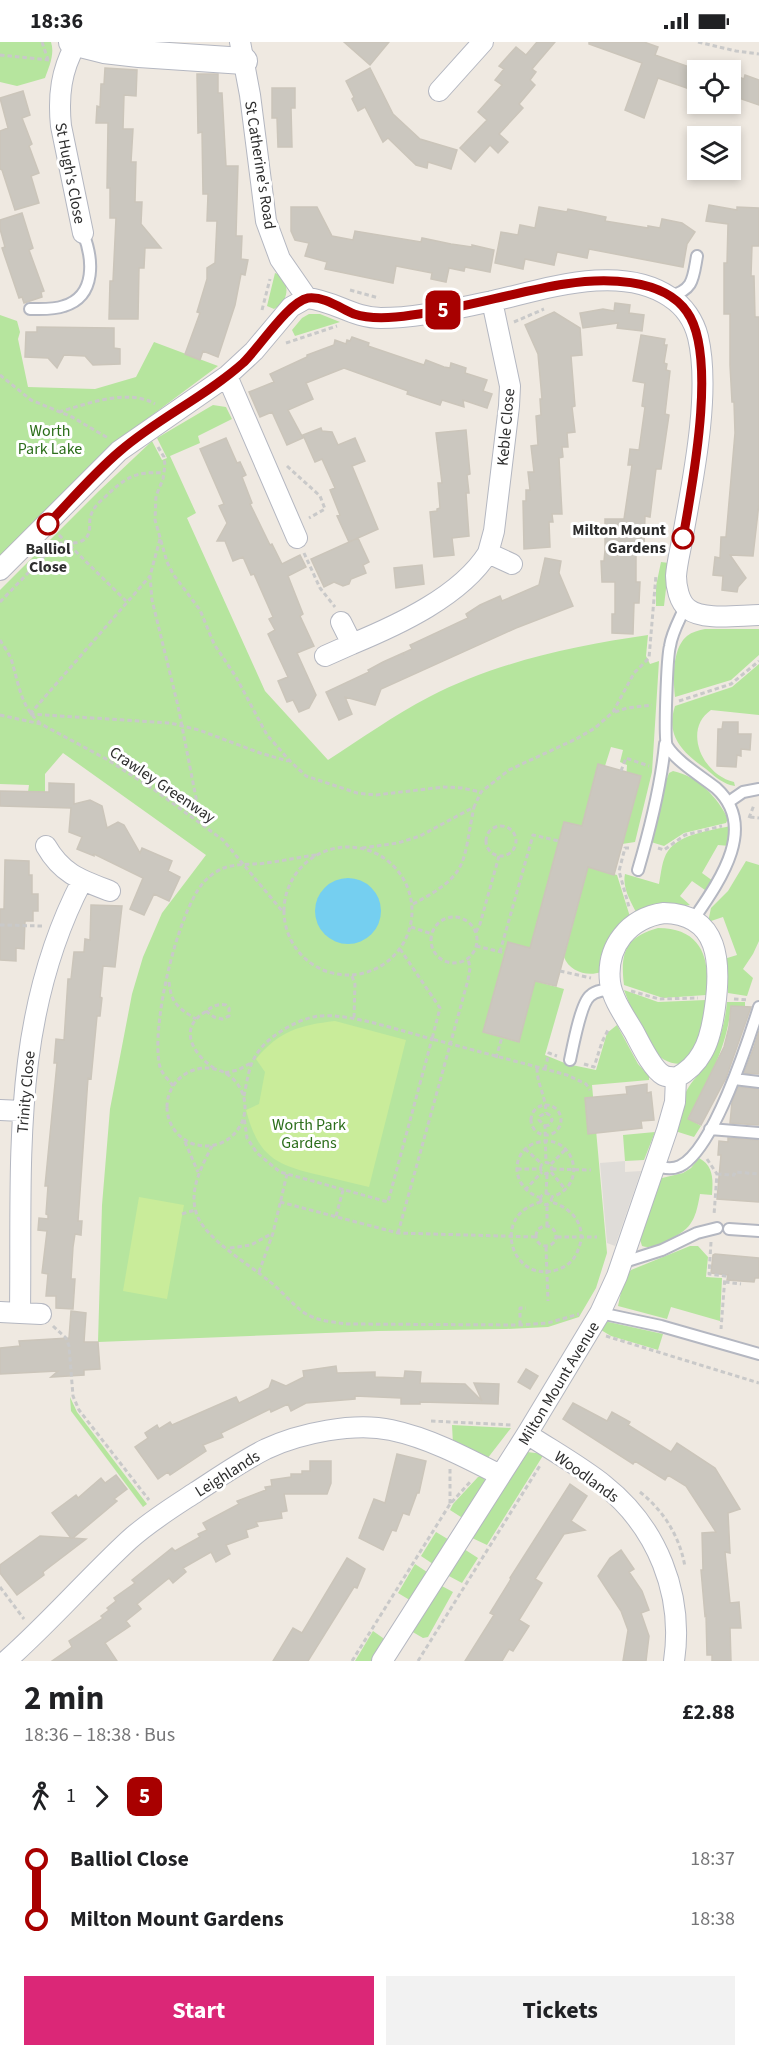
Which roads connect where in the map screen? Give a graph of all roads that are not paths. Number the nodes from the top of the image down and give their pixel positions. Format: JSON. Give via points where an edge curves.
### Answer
{"nodes":[{"id":1,"x":483,"y":42,"type":"edge"},
{"id":2,"x":242,"y":51,"type":"edge"},
{"id":3,"x":66,"y":52,"type":"edge"},
{"id":4,"x":439,"y":91,"type":"dead end"},
{"id":5,"x":83,"y":232,"type":"joint"},
{"id":6,"x":697,"y":256,"type":"dead end"},
{"id":7,"x":670,"y":296,"type":"junction"},
{"id":8,"x":307,"y":298,"type":"junction"},
{"id":9,"x":492,"y":301,"type":"junction"},
{"id":10,"x":30,"y":309,"type":"dead end"},
{"id":11,"x":227,"y":376,"type":"junction"},
{"id":12,"x":297,"y":538,"type":"road end"},
{"id":13,"x":488,"y":553,"type":"junction"},
{"id":14,"x":512,"y":564,"type":"dead end"},
{"id":15,"x":0,"y":570,"type":"edge"},
{"id":16,"x":685,"y":607,"type":"junction"},
{"id":17,"x":759,"y":615,"type":"edge"},
{"id":18,"x":341,"y":622,"type":"road end"},
{"id":19,"x":352,"y":644,"type":"junction"},
{"id":20,"x":325,"y":656,"type":"dead end"},
{"id":21,"x":665,"y":744,"type":"junction"},
{"id":22,"x":759,"y":789,"type":"edge"},
{"id":23,"x":730,"y":801,"type":"junction"},
{"id":24,"x":46,"y":846,"type":"dead end"},
{"id":25,"x":638,"y":870,"type":"dead end"},
{"id":26,"x":82,"y":881,"type":"junction"},
{"id":27,"x":110,"y":891,"type":"dead end"},
{"id":28,"x":693,"y":920,"type":"junction"},
{"id":29,"x":611,"y":986,"type":"junction"},
{"id":30,"x":759,"y":1007,"type":"edge"},
{"id":31,"x":755,"y":1032,"type":"edge"},
{"id":32,"x":570,"y":1060,"type":"road end"},
{"id":33,"x":676,"y":1078,"type":"junction"},
{"id":34,"x":734,"y":1079,"type":"junction"},
{"id":35,"x":759,"y":1082,"type":"edge"},
{"id":36,"x":0,"y":1110,"type":"edge"},
{"id":37,"x":22,"y":1111,"type":"junction"},
{"id":38,"x":710,"y":1129,"type":"junction"},
{"id":39,"x":759,"y":1133,"type":"edge"},
{"id":40,"x":653,"y":1165,"type":"junction"},
{"id":41,"x":715,"y":1228,"type":"road end"},
{"id":42,"x":729,"y":1229,"type":"dead end"},
{"id":43,"x":759,"y":1231,"type":"edge"},
{"id":44,"x":621,"y":1263,"type":"junction"},
{"id":45,"x":0,"y":1312,"type":"edge"},
{"id":46,"x":20,"y":1313,"type":"junction"},
{"id":47,"x":41,"y":1314,"type":"road end"},
{"id":48,"x":595,"y":1321,"type":"junction"},
{"id":49,"x":759,"y":1354,"type":"edge"},
{"id":50,"x":517,"y":1431,"type":"junction"},
{"id":51,"x":492,"y":1471,"type":"junction"},
{"id":52,"x":6,"y":1661,"type":"edge"},
{"id":53,"x":382,"y":1661,"type":"edge"},
{"id":54,"x":674,"y":1661,"type":"edge"}],
"edges":[{"from":1,"to":4,"type":"street"},
{"from":2,"to":3,"type":"street"},
{"from":2,"to":8,"type":"street","name":"St Catherine's Road","via":[[266,221],[280,259]]},
{"from":3,"to":5,"type":"street","name":"St Hugh's Close","via":[[59,109]]},
{"from":5,"to":10,"type":"lane","via":[[91,265],[88,286],[65,306]]},
{"from":6,"to":7,"type":"lane","via":[[692,284],[682,293]]},
{"from":7,"to":9,"type":"street","via":[[640,284],[604,280],[565,284]]},
{"from":7,"to":16,"type":"street","via":[[687,312],[697,336],[703,378],[676,576]]},
{"from":8,"to":9,"type":"street","via":[[324,300],[366,317],[412,315]]},
{"from":8,"to":11,"type":"street","via":[[291,307]]},
{"from":9,"to":13,"type":"street","name":"Keble Close","via":[[510,386],[494,531]]},
{"from":11,"to":12,"type":"street"},
{"from":11,"to":15,"type":"street","via":[[119,451]]},
{"from":13,"to":14,"type":"street"},
{"from":13,"to":19,"type":"street","name":"Keble Close","via":[[480,566],[439,599]]},
{"from":16,"to":17,"type":"street","via":[[704,616]]},
{"from":16,"to":21,"type":"lane","via":[[670,645]]},
{"from":18,"to":19,"type":"street"},
{"from":19,"to":20,"type":"street","name":"Keble Close"},
{"from":21,"to":23,"type":"lane","via":[[675,758]]},
{"from":21,"to":25,"type":"lane"},
{"from":22,"to":23,"type":"lane","via":[[743,792]]},
{"from":23,"to":28,"type":"lane","via":[[738,821],[733,858]]},
{"from":24,"to":26,"type":"street","via":[[59,866]]},
{"from":26,"to":27,"type":"street"},
{"from":26,"to":37,"type":"street","name":"Trinity Close","via":[[59,929],[35,1011]]},
{"from":28,"to":29,"type":"street","via":[[664,913],[636,922],[615,946]]},
{"from":28,"to":33,"type":"street","via":[[704,929],[717,956],[716,998],[703,1052]]},
{"from":29,"to":32,"type":"lane","via":[[589,996],[584,1004]]},
{"from":29,"to":33,"type":"street","via":[[649,1059],[662,1074]]},
{"from":30,"to":31,"type":"lane"},
{"from":31,"to":34,"type":"lane"},
{"from":33,"to":40,"type":"street","name":"Milton Mount Avenue","via":[[675,1102]]},
{"from":34,"to":35,"type":"lane"},
{"from":34,"to":38,"type":"lane"},
{"from":36,"to":37,"type":"street"},
{"from":37,"to":46,"type":"street","name":"Trinity Close"},
{"from":38,"to":39,"type":"lane"},
{"from":38,"to":40,"type":"lane","via":[[687,1162],[678,1168]]},
{"from":40,"to":44,"type":"street","name":"Milton Mount Avenue"},
{"from":41,"to":44,"type":"lane"},
{"from":42,"to":43,"type":"lane"},
{"from":44,"to":48,"type":"street","name":"Milton Mount Avenue"},
{"from":45,"to":46,"type":"street"},
{"from":46,"to":47,"type":"street"},
{"from":48,"to":49,"type":"lane","via":[[661,1326]]},
{"from":48,"to":50,"type":"street","name":"Milton Mount Avenue"},
{"from":50,"to":51,"type":"street","name":"Milton Mount Avenue"},
{"from":50,"to":54,"type":"street","name":"Woodlands","via":[[605,1486],[628,1507],[650,1538],[675,1604]]},
{"from":51,"to":52,"type":"street","name":"Leighlands","via":[[428,1440],[390,1430],[349,1428],[300,1437],[267,1449],[160,1515],[130,1539]]},
{"from":51,"to":53,"type":"street","name":"Milton Mount Avenue"}]}
